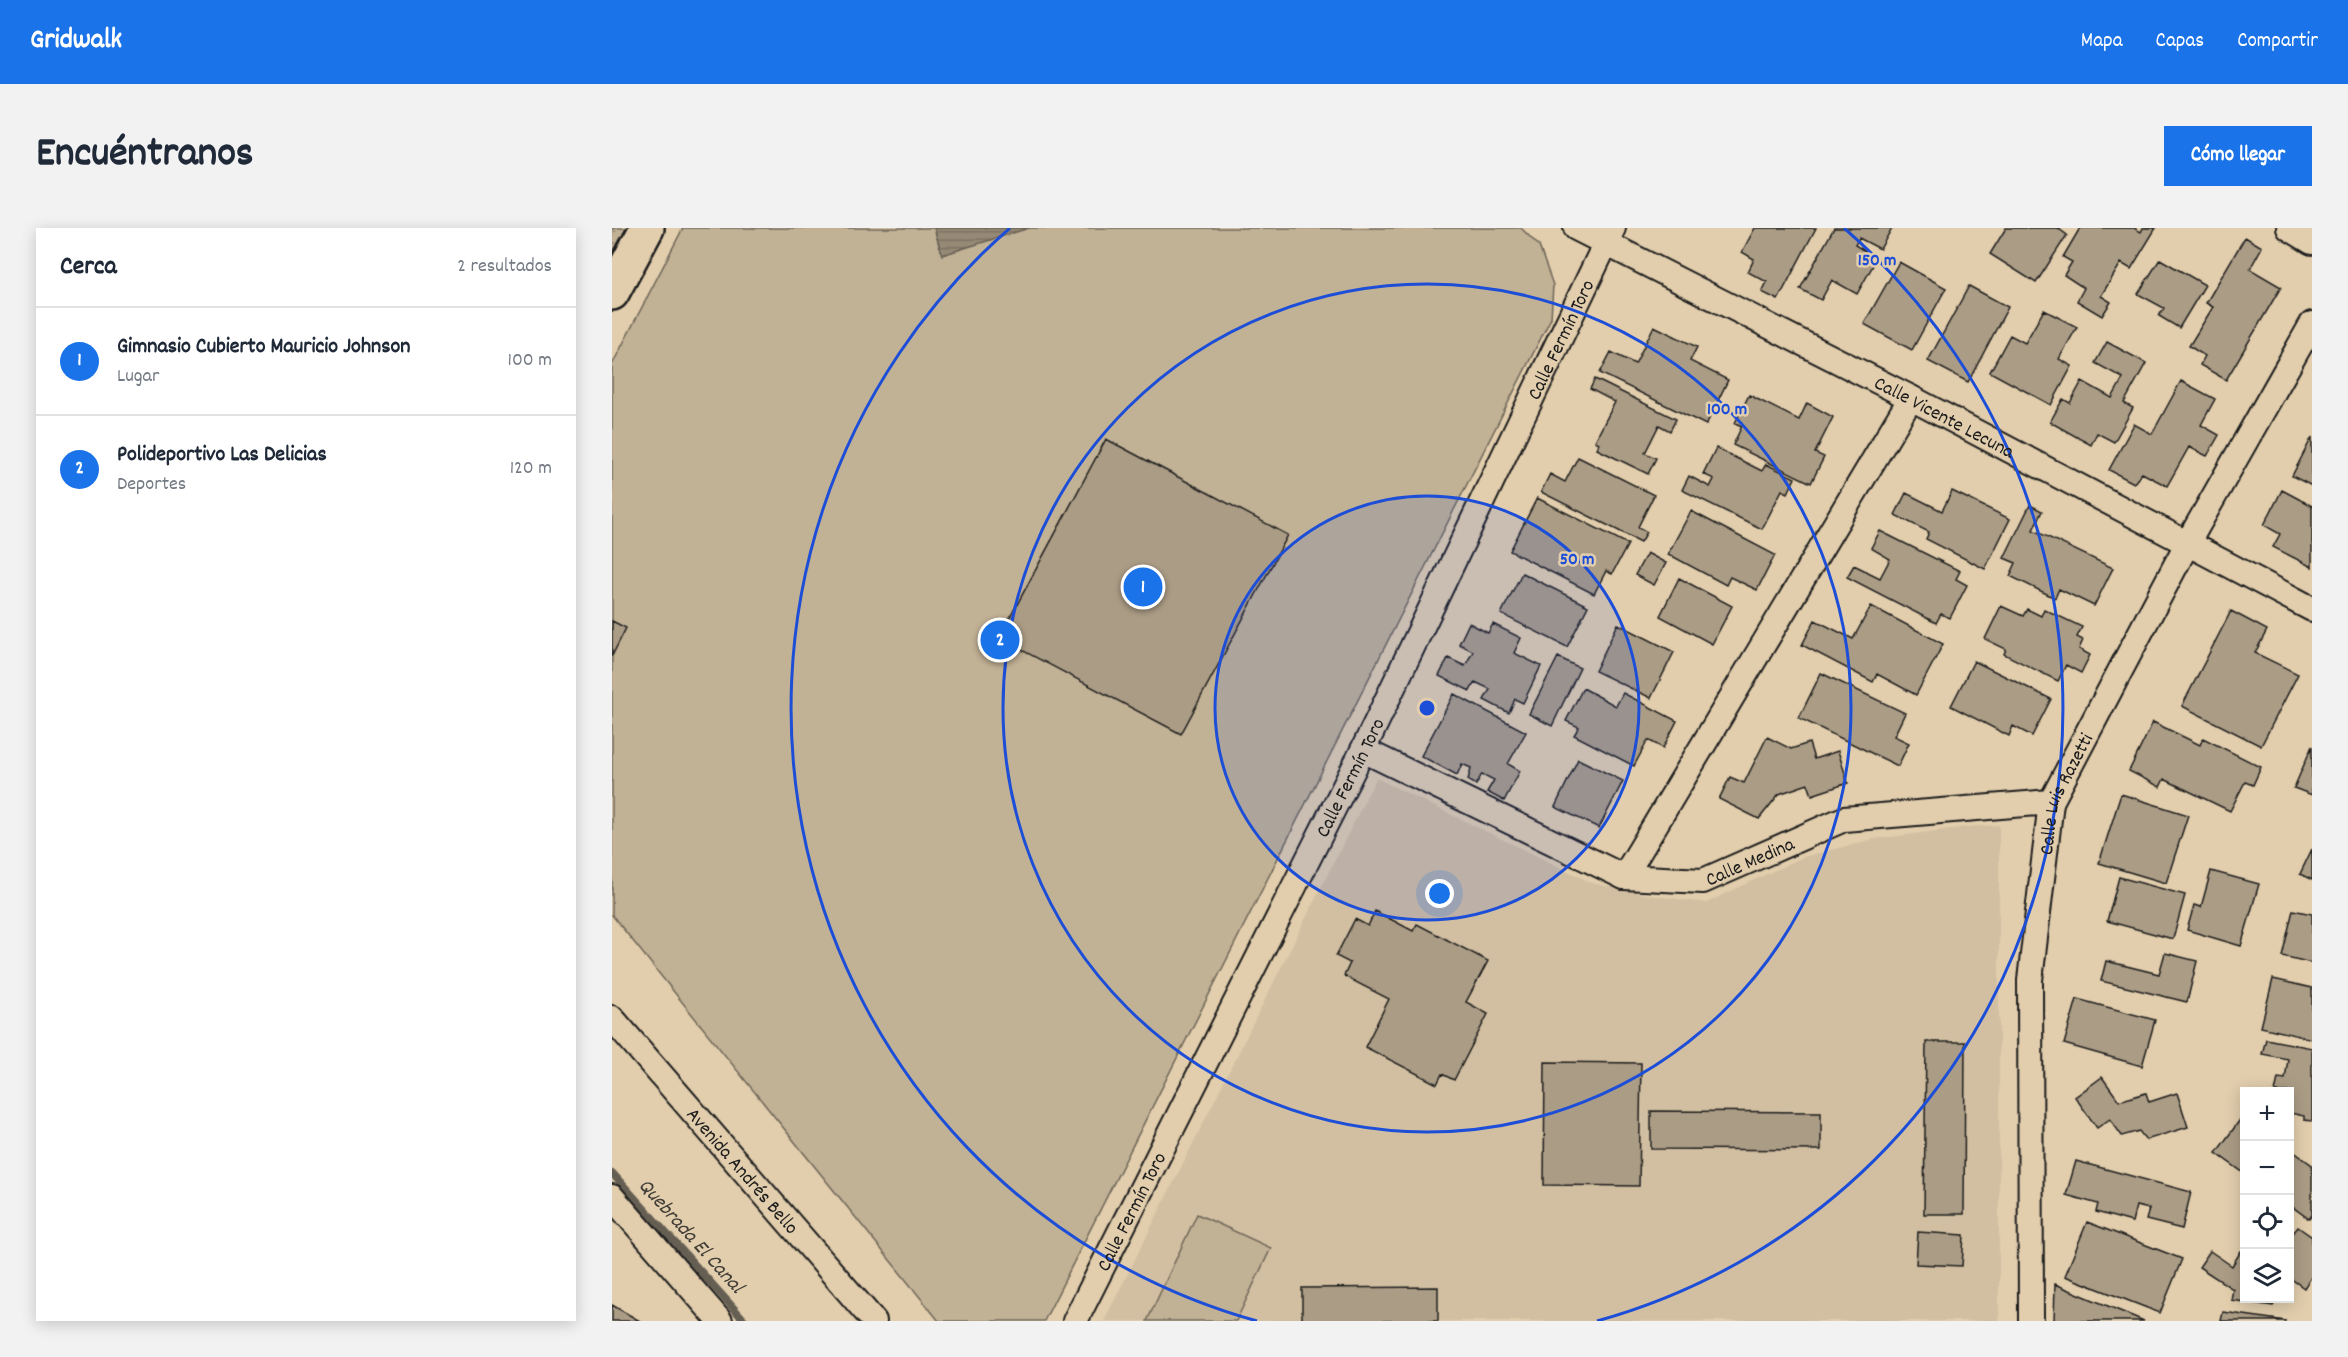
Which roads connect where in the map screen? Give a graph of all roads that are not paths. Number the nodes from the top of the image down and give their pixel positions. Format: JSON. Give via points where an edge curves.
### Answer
{"nodes":[{"id":1,"x":647,"y":228,"type":"edge"},
{"id":2,"x":1576,"y":228,"type":"edge"},
{"id":3,"x":2289,"y":228,"type":"edge"},
{"id":4,"x":1609,"y":236,"type":"edge"},
{"id":5,"x":2312,"y":242,"type":"edge"},
{"id":6,"x":612,"y":293,"type":"edge"},
{"id":7,"x":2312,"y":324,"type":"edge"},
{"id":8,"x":1911,"y":398,"type":"junction"},
{"id":9,"x":2187,"y":544,"type":"junction"},
{"id":10,"x":2312,"y":609,"type":"edge"},
{"id":11,"x":1363,"y":750,"type":"junction"},
{"id":12,"x":2051,"y":802,"type":"junction"},
{"id":13,"x":1624,"y":877,"type":"junction"},
{"id":14,"x":612,"y":1018,"type":"edge"},
{"id":15,"x":612,"y":1197,"type":"edge"},
{"id":16,"x":720,"y":1321,"type":"edge"},
{"id":17,"x":874,"y":1321,"type":"edge"},
{"id":18,"x":1075,"y":1321,"type":"edge"},
{"id":19,"x":2031,"y":1321,"type":"edge"}],
"edges":[{"from":1,"to":6,"type":"main road"},
{"from":2,"to":4,"type":"street","name":"Calle Vicente Lecuna"},
{"from":3,"to":5,"type":"street"},
{"from":4,"to":8,"type":"street","name":"Calle Vicente Lecuna"},
{"from":4,"to":11,"type":"street","name":"Calle Fermín Toro"},
{"from":7,"to":9,"type":"street","name":"Calle Luis Razetti"},
{"from":8,"to":9,"type":"street","name":"Calle Vicente Lecuna"},
{"from":8,"to":13,"type":"street"},
{"from":9,"to":10,"type":"street","name":"Calle Vicente Lecuna"},
{"from":9,"to":12,"type":"street","name":"Calle Luis Razetti"},
{"from":11,"to":13,"type":"street","name":"Calle Medina"},
{"from":11,"to":18,"type":"street","name":"Calle Fermín Toro"},
{"from":12,"to":13,"type":"street","name":"Calle Medina","via":[[1844,819],[1704,881]]},
{"from":12,"to":19,"type":"street","name":"Calle Luis Razetti","via":[[2030,980]]},
{"from":14,"to":17,"type":"street","name":"Avenida Andrés Bello"},
{"from":15,"to":16,"type":"street"}]}
